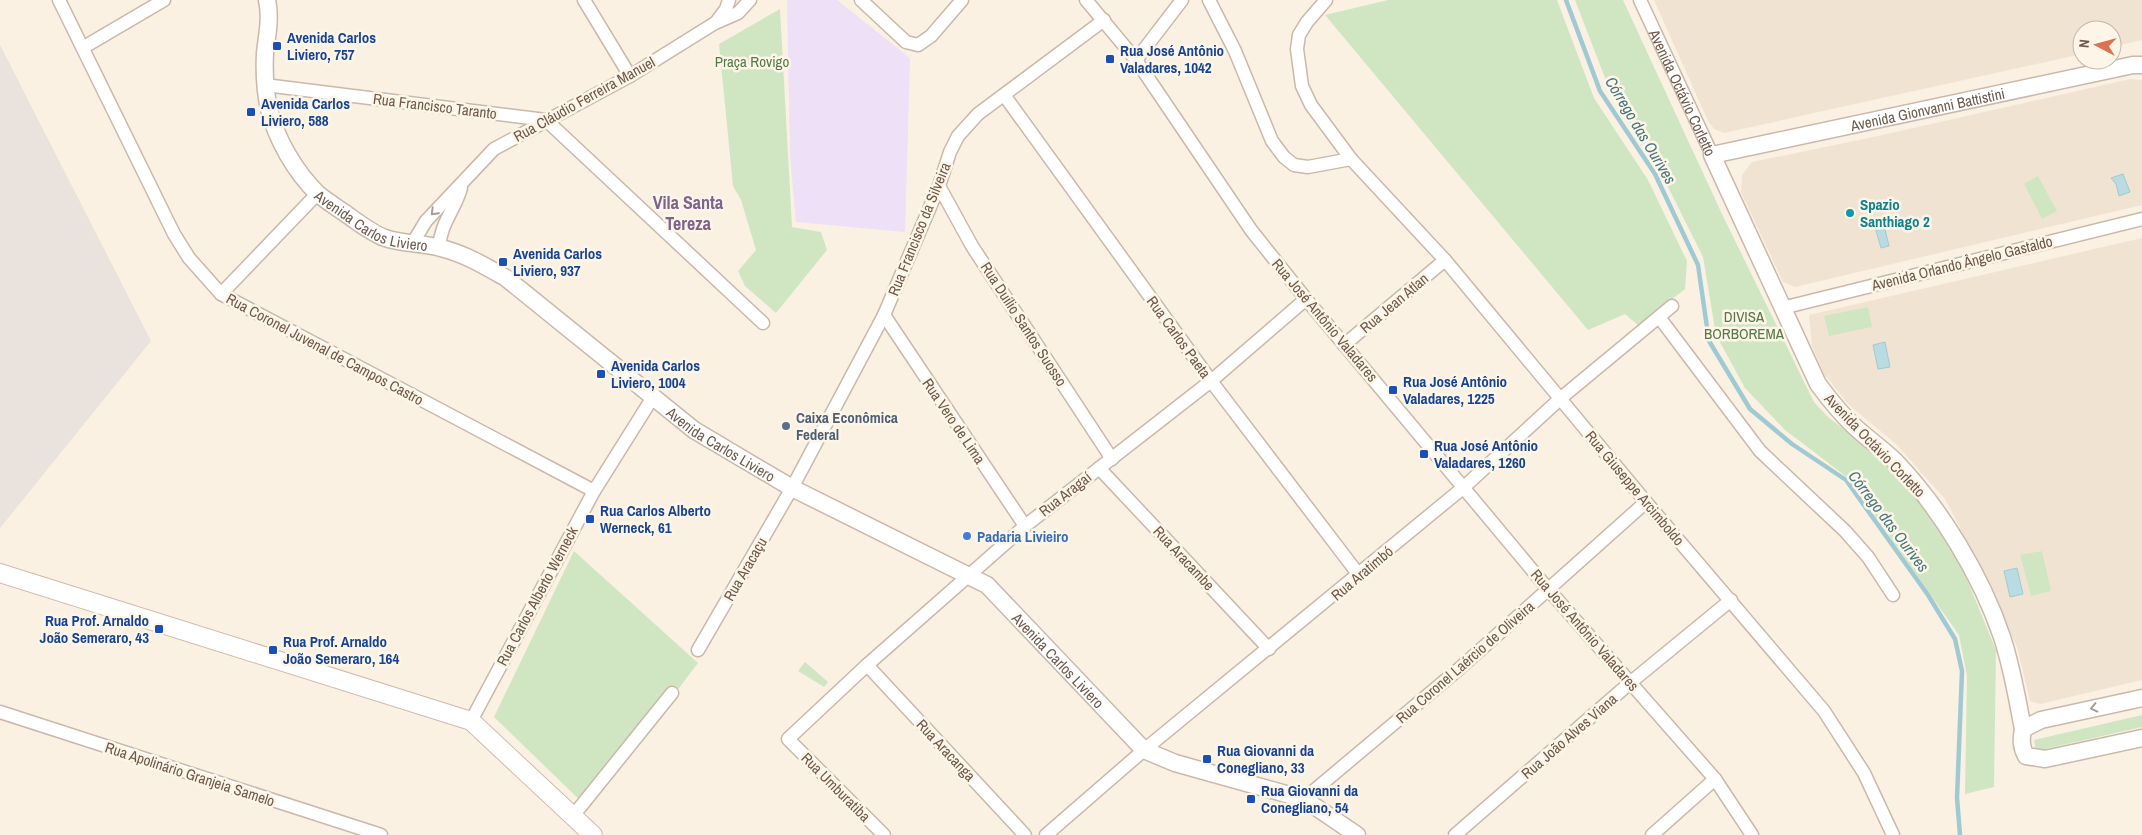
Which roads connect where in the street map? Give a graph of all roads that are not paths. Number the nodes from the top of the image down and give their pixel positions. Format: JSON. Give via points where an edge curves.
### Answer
{"nodes":[{"id":1,"x":59,"y":0,"type":"edge"},
{"id":2,"x":164,"y":0,"type":"edge"},
{"id":3,"x":584,"y":0,"type":"edge"},
{"id":4,"x":729,"y":0,"type":"edge"},
{"id":5,"x":750,"y":0,"type":"edge"},
{"id":6,"x":861,"y":0,"type":"edge"},
{"id":7,"x":962,"y":0,"type":"edge"},
{"id":8,"x":1086,"y":0,"type":"edge"},
{"id":9,"x":1182,"y":0,"type":"edge"},
{"id":10,"x":1209,"y":0,"type":"edge"},
{"id":11,"x":1326,"y":0,"type":"edge"},
{"id":12,"x":1640,"y":0,"type":"edge"},
{"id":13,"x":272,"y":4,"type":"edge"},
{"id":14,"x":1104,"y":20,"type":"junction"},
{"id":15,"x":715,"y":23,"type":"junction"},
{"id":16,"x":84,"y":47,"type":"junction"},
{"id":17,"x":1136,"y":60,"type":"junction"},
{"id":18,"x":2142,"y":65,"type":"edge"},
{"id":19,"x":630,"y":76,"type":"junction"},
{"id":20,"x":264,"y":85,"type":"junction"},
{"id":21,"x":1004,"y":95,"type":"junction"},
{"id":22,"x":546,"y":120,"type":"junction"},
{"id":23,"x":1712,"y":155,"type":"junction"},
{"id":24,"x":1351,"y":159,"type":"junction"},
{"id":25,"x":462,"y":185,"type":"junction"},
{"id":26,"x":940,"y":186,"type":"junction"},
{"id":27,"x":318,"y":193,"type":"junction"},
{"id":28,"x":2142,"y":219,"type":"edge"},
{"id":29,"x":412,"y":244,"type":"junction"},
{"id":30,"x":439,"y":247,"type":"junction"},
{"id":31,"x":1445,"y":260,"type":"junction"},
{"id":32,"x":221,"y":294,"type":"junction"},
{"id":33,"x":1306,"y":299,"type":"junction"},
{"id":34,"x":1672,"y":306,"type":"dead end"},
{"id":35,"x":1782,"y":308,"type":"junction"},
{"id":36,"x":884,"y":315,"type":"junction"},
{"id":37,"x":1658,"y":317,"type":"junction"},
{"id":38,"x":764,"y":323,"type":"dead end"},
{"id":39,"x":1344,"y":345,"type":"junction"},
{"id":40,"x":1211,"y":381,"type":"junction"},
{"id":41,"x":654,"y":397,"type":"junction"},
{"id":42,"x":1561,"y":398,"type":"junction"},
{"id":43,"x":1112,"y":458,"type":"junction"},
{"id":44,"x":1099,"y":468,"type":"junction"},
{"id":45,"x":1464,"y":487,"type":"junction"},
{"id":46,"x":792,"y":488,"type":"junction"},
{"id":47,"x":594,"y":491,"type":"junction"},
{"id":48,"x":1646,"y":502,"type":"junction"},
{"id":49,"x":1025,"y":526,"type":"junction"},
{"id":50,"x":0,"y":573,"type":"edge"},
{"id":51,"x":969,"y":575,"type":"junction"},
{"id":52,"x":1359,"y":575,"type":"junction"},
{"id":53,"x":1548,"y":589,"type":"junction"},
{"id":54,"x":1893,"y":595,"type":"dead end"},
{"id":55,"x":1731,"y":600,"type":"junction"},
{"id":56,"x":1269,"y":649,"type":"junction"},
{"id":57,"x":698,"y":650,"type":"dead end"},
{"id":58,"x":867,"y":664,"type":"junction"},
{"id":59,"x":1631,"y":682,"type":"junction"},
{"id":60,"x":672,"y":693,"type":"dead end"},
{"id":61,"x":2142,"y":698,"type":"edge"},
{"id":62,"x":0,"y":712,"type":"edge"},
{"id":63,"x":471,"y":721,"type":"junction"},
{"id":64,"x":2023,"y":730,"type":"junction"},
{"id":65,"x":2142,"y":738,"type":"edge"},
{"id":66,"x":788,"y":739,"type":"joint"},
{"id":67,"x":1144,"y":750,"type":"junction"},
{"id":68,"x":1715,"y":778,"type":"junction"},
{"id":69,"x":1304,"y":799,"type":"junction"},
{"id":70,"x":573,"y":816,"type":"junction"},
{"id":71,"x":1350,"y":834,"type":"edge"},
{"id":72,"x":381,"y":835,"type":"edge"},
{"id":73,"x":593,"y":835,"type":"edge"},
{"id":74,"x":884,"y":835,"type":"edge"},
{"id":75,"x":1026,"y":835,"type":"edge"},
{"id":76,"x":1046,"y":835,"type":"edge"},
{"id":77,"x":1455,"y":835,"type":"edge"},
{"id":78,"x":1652,"y":835,"type":"edge"},
{"id":79,"x":1752,"y":835,"type":"edge"},
{"id":80,"x":1893,"y":835,"type":"edge"}],
"edges":[{"from":1,"to":16,"type":"street","name":"Rua Coronel Juvenal de Campos Castro"},
{"from":2,"to":16,"type":"street"},
{"from":3,"to":19,"type":"street"},
{"from":4,"to":15,"type":"street"},
{"from":5,"to":15,"type":"street","name":"Rua Cláudio Ferreira Manuel","via":[[738,13]]},
{"from":6,"to":7,"type":"street","via":[[906,42],[918,45]]},
{"from":8,"to":14,"type":"street","name":"Rua José Antônio Valadares"},
{"from":9,"to":17,"type":"street"},
{"from":10,"to":24,"type":"street","via":[[1235,51],[1272,141],[1284,157],[1294,165],[1308,167]]},
{"from":11,"to":24,"type":"street","name":"Rua Giuseppe Arcimboldo","via":[[1299,35],[1298,64],[1302,86],[1311,105]]},
{"from":12,"to":23,"type":"street","name":"Avenida Octávio Corletto"},
{"from":13,"to":20,"type":"street","name":"Avenida Carlos Liviero"},
{"from":14,"to":17,"type":"street","name":"Rua José Antônio Valadares"},
{"from":14,"to":21,"type":"street","name":"Rua Francisco da Silveira"},
{"from":15,"to":19,"type":"street","name":"Rua Cláudio Ferreira Manuel"},
{"from":16,"to":32,"type":"street","name":"Rua Coronel Juvenal de Campos Castro","via":[[174,234],[189,258]]},
{"from":17,"to":33,"type":"street","name":"Rua José Antônio Valadares","via":[[1234,206]]},
{"from":18,"to":23,"type":"street","name":"Avenida Gionvanni Battistini"},
{"from":19,"to":22,"type":"street","name":"Rua Cláudio Ferreira Manuel"},
{"from":20,"to":22,"type":"street","name":"Rua Francisco Taranto"},
{"from":20,"to":27,"type":"street","name":"Avenida Carlos Liviero","via":[[278,136],[295,166]]},
{"from":21,"to":26,"type":"street","name":"Rua Francisco da Silveira","via":[[978,114],[958,136]]},
{"from":21,"to":40,"type":"street","name":"Rua Carlos Paeta"},
{"from":22,"to":25,"type":"street","name":"Rua Cláudio Ferreira Manuel","via":[[494,149]]},
{"from":22,"to":38,"type":"street"},
{"from":23,"to":35,"type":"street","name":"Avenida Octávio Corletto"},
{"from":24,"to":31,"type":"street","name":"Rua Giuseppe Arcimboldo"},
{"from":25,"to":29,"type":"street","name":"Rua Cláudio Ferreira Manuel","one_way":true,"via":[[426,220]]},
{"from":25,"to":30,"type":"street","name":"Rua Cláudio Ferreira Manuel","via":[[458,201],[444,221]]},
{"from":26,"to":36,"type":"street","name":"Rua Francisco da Silveira"},
{"from":26,"to":43,"type":"street","name":"Rua Duílio Santos Suosso","via":[[972,246]]},
{"from":27,"to":29,"type":"street","name":"Avenida Carlos Liviero","via":[[383,237]]},
{"from":27,"to":32,"type":"street"},
{"from":28,"to":35,"type":"street","name":"Avenida Orlando Ângelo Gastaldo"},
{"from":29,"to":30,"type":"street","name":"Avenida Carlos Liviero"},
{"from":30,"to":41,"type":"street","name":"Avenida Carlos Liviero","via":[[464,255],[506,278]]},
{"from":31,"to":39,"type":"street","name":"Rua Jean Atlan"},
{"from":31,"to":42,"type":"street","name":"Rua Giuseppe Arcimboldo"},
{"from":32,"to":47,"type":"street","name":"Rua Coronel Juvenal de Campos Castro"},
{"from":33,"to":39,"type":"street","name":"Rua José Antônio Valadares"},
{"from":33,"to":40,"type":"street","name":"Rua Aragaí"},
{"from":34,"to":37,"type":"street","name":"Rua Aratimbó"},
{"from":35,"to":64,"type":"street","name":"Avenida Octávio Corletto","via":[[1818,384],[1835,407],[1894,460],[1945,522],[2002,636]]},
{"from":36,"to":46,"type":"street","name":"Rua Francisco da Silveira"},
{"from":36,"to":49,"type":"street","name":"Rua Vero de Lima"},
{"from":37,"to":42,"type":"street","name":"Rua Aratimbó"},
{"from":37,"to":54,"type":"street","via":[[1760,452],[1845,531],[1868,557]]},
{"from":39,"to":45,"type":"street","name":"Rua José Antônio Valadares"},
{"from":40,"to":43,"type":"street","name":"Rua Aragaí"},
{"from":40,"to":52,"type":"street","name":"Rua Carlos Paeta"},
{"from":41,"to":46,"type":"street","name":"Avenida Carlos Liviero","via":[[694,430]]},
{"from":41,"to":47,"type":"street","name":"Rua Carlos Alberto Werneck"},
{"from":42,"to":45,"type":"street","name":"Rua Aratimbó"},
{"from":42,"to":48,"type":"street","name":"Rua Giuseppe Arcimboldo"},
{"from":43,"to":44,"type":"street","name":"Rua Aragaí"},
{"from":44,"to":49,"type":"street","name":"Rua Aragaí"},
{"from":44,"to":56,"type":"street","name":"Rua Aracambe"},
{"from":45,"to":52,"type":"street","name":"Rua Aratimbó"},
{"from":45,"to":53,"type":"street","name":"Rua José Antônio Valadares"},
{"from":46,"to":51,"type":"street","name":"Avenida Carlos Liviero"},
{"from":46,"to":57,"type":"street","name":"Rua Aracaçu"},
{"from":47,"to":63,"type":"street","name":"Rua Carlos Alberto Werneck"},
{"from":48,"to":53,"type":"street","name":"Rua Coronel Laércio de Oliveira"},
{"from":48,"to":55,"type":"street","name":"Rua Giuseppe Arcimboldo"},
{"from":49,"to":51,"type":"street","name":"Rua Aragaí"},
{"from":50,"to":63,"type":"main road"},
{"from":51,"to":58,"type":"street","name":"Rua Aragaí"},
{"from":51,"to":67,"type":"street","name":"Avenida Carlos Liviero","via":[[987,585]]},
{"from":52,"to":56,"type":"street","name":"Rua Aratimbó"},
{"from":53,"to":59,"type":"street","name":"Rua José Antônio Valadares"},
{"from":53,"to":69,"type":"street","name":"Rua Coronel Laércio de Oliveira"},
{"from":55,"to":59,"type":"street","name":"Rua João Alves Viana"},
{"from":55,"to":80,"type":"street","name":"Rua Giuseppe Arcimboldo","via":[[1812,696],[1843,739],[1864,773]]},
{"from":56,"to":67,"type":"street","name":"Rua Aratimbó"},
{"from":58,"to":66,"type":"street","name":"Rua Aragaí"},
{"from":58,"to":75,"type":"street","name":"Rua Aracanga"},
{"from":59,"to":68,"type":"street","name":"Rua José Antônio Valadares"},
{"from":59,"to":77,"type":"street","name":"Rua João Alves Viana"},
{"from":60,"to":70,"type":"street"},
{"from":61,"to":64,"type":"street","one_way":true,"via":[[2041,720]]},
{"from":62,"to":72,"type":"street","name":"Rua Apolinário Granjeia Samelo"},
{"from":63,"to":70,"type":"main road"},
{"from":64,"to":65,"type":"street","name":"Avenida Octávio Corletto","via":[[2022,749],[2026,756],[2035,759]]},
{"from":66,"to":74,"type":"street","name":"Rua Umburatiba"},
{"from":67,"to":69,"type":"street","via":[[1175,763]]},
{"from":67,"to":76,"type":"street","name":"Rua Aratimbó"},
{"from":68,"to":78,"type":"street"},
{"from":68,"to":79,"type":"street","name":"Rua José Antônio Valadares"},
{"from":69,"to":71,"type":"street"},
{"from":70,"to":73,"type":"main road"}]}
